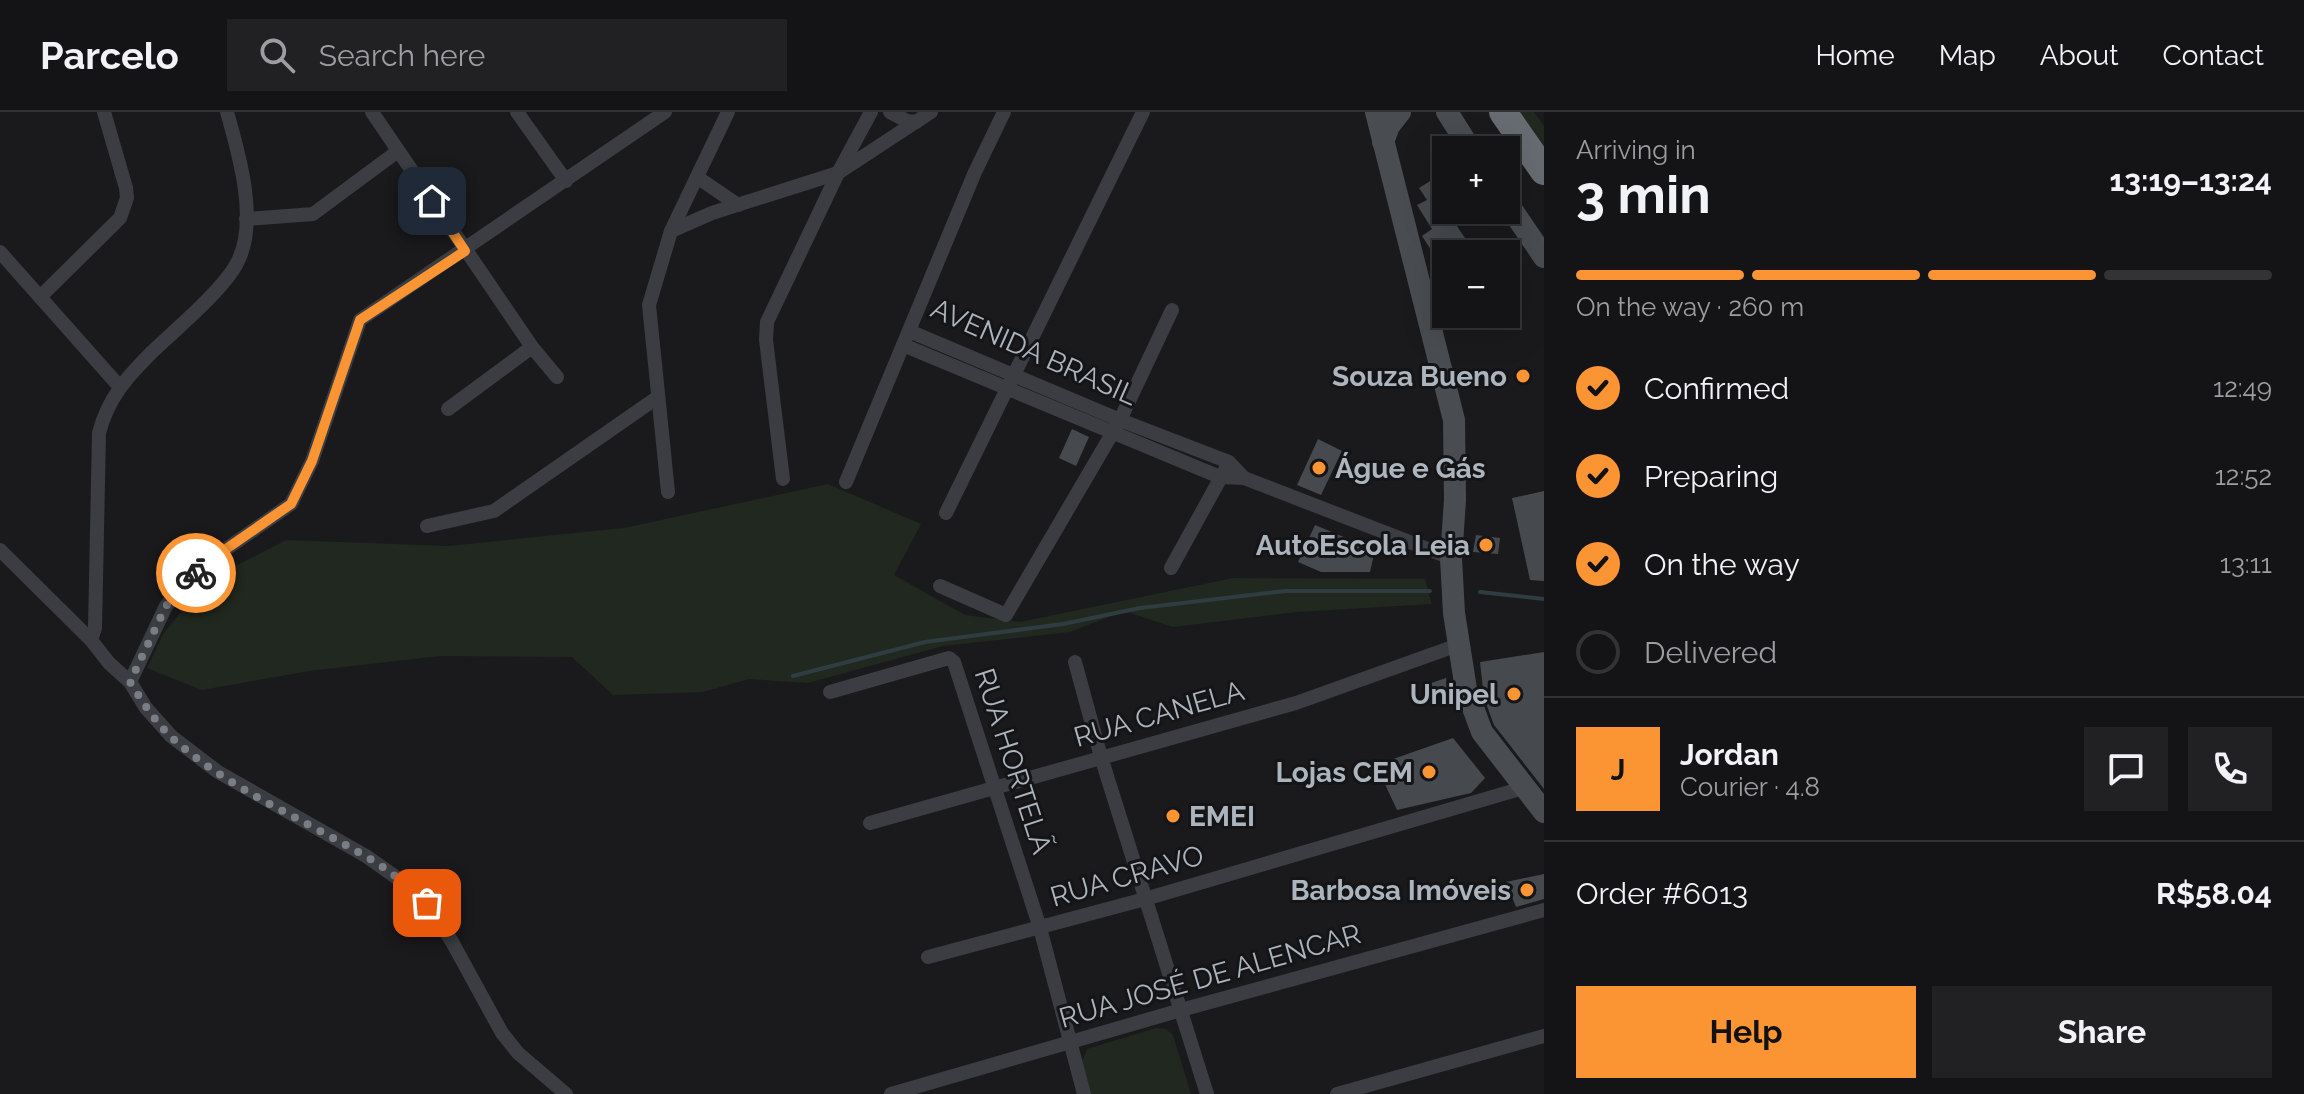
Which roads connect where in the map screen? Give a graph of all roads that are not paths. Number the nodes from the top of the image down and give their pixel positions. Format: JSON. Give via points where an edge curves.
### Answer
{"nodes":[{"id":1,"x":104,"y":112,"type":"edge"},
{"id":2,"x":227,"y":112,"type":"edge"},
{"id":3,"x":372,"y":112,"type":"edge"},
{"id":4,"x":517,"y":112,"type":"edge"},
{"id":5,"x":663,"y":112,"type":"edge"},
{"id":6,"x":728,"y":112,"type":"edge"},
{"id":7,"x":871,"y":112,"type":"edge"},
{"id":8,"x":890,"y":112,"type":"edge"},
{"id":9,"x":931,"y":112,"type":"edge"},
{"id":10,"x":1143,"y":112,"type":"edge"},
{"id":11,"x":1376,"y":112,"type":"edge"},
{"id":12,"x":1400,"y":112,"type":"edge"},
{"id":13,"x":1447,"y":112,"type":"edge"},
{"id":14,"x":1503,"y":112,"type":"edge"},
{"id":15,"x":998,"y":116,"type":"edge"},
{"id":16,"x":916,"y":122,"type":"junction"},
{"id":17,"x":1462,"y":136,"type":"edge"},
{"id":18,"x":1383,"y":142,"type":"junction"},
{"id":19,"x":398,"y":151,"type":"junction"},
{"id":20,"x":1544,"y":171,"type":"edge"},
{"id":21,"x":838,"y":173,"type":"junction"},
{"id":22,"x":697,"y":177,"type":"junction"},
{"id":23,"x":566,"y":181,"type":"junction"},
{"id":24,"x":738,"y":205,"type":"junction"},
{"id":25,"x":246,"y":219,"type":"junction"},
{"id":26,"x":1520,"y":222,"type":"edge"},
{"id":27,"x":671,"y":231,"type":"junction"},
{"id":28,"x":465,"y":251,"type":"junction"},
{"id":29,"x":0,"y":252,"type":"edge"},
{"id":30,"x":1544,"y":257,"type":"edge"},
{"id":31,"x":40,"y":297,"type":"junction"},
{"id":32,"x":1172,"y":310,"type":"dead end"},
{"id":33,"x":909,"y":331,"type":"junction"},
{"id":34,"x":903,"y":345,"type":"junction"},
{"id":35,"x":532,"y":347,"type":"junction"},
{"id":36,"x":557,"y":377,"type":"dead end"},
{"id":37,"x":1011,"y":381,"type":"junction"},
{"id":38,"x":119,"y":386,"type":"junction"},
{"id":39,"x":658,"y":397,"type":"junction"},
{"id":40,"x":448,"y":409,"type":"dead end"},
{"id":41,"x":1117,"y":426,"type":"junction"},
{"id":42,"x":1158,"y":443,"type":"junction"},
{"id":43,"x":1229,"y":462,"type":"junction"},
{"id":44,"x":1220,"y":477,"type":"junction"},
{"id":45,"x":1244,"y":478,"type":"junction"},
{"id":46,"x":783,"y":479,"type":"dead end"},
{"id":47,"x":846,"y":482,"type":"dead end"},
{"id":48,"x":668,"y":492,"type":"dead end"},
{"id":49,"x":946,"y":513,"type":"dead end"},
{"id":50,"x":427,"y":526,"type":"dead end"},
{"id":51,"x":0,"y":550,"type":"edge"},
{"id":52,"x":1451,"y":558,"type":"junction"},
{"id":53,"x":1171,"y":568,"type":"dead end"},
{"id":54,"x":940,"y":586,"type":"dead end"},
{"id":55,"x":91,"y":640,"type":"junction"},
{"id":56,"x":1458,"y":645,"type":"junction"},
{"id":57,"x":1075,"y":662,"type":"dead end"},
{"id":58,"x":130,"y":682,"type":"junction"},
{"id":59,"x":830,"y":692,"type":"dead end"},
{"id":60,"x":1101,"y":757,"type":"junction"},
{"id":61,"x":995,"y":787,"type":"junction"},
{"id":62,"x":1523,"y":788,"type":"junction"},
{"id":63,"x":1544,"y":812,"type":"edge"},
{"id":64,"x":870,"y":823,"type":"dead end"},
{"id":65,"x":1145,"y":899,"type":"junction"},
{"id":66,"x":1544,"y":910,"type":"edge"},
{"id":67,"x":1040,"y":928,"type":"junction"},
{"id":68,"x":928,"y":957,"type":"dead end"},
{"id":69,"x":1181,"y":1010,"type":"junction"},
{"id":70,"x":1544,"y":1036,"type":"edge"},
{"id":71,"x":1070,"y":1043,"type":"junction"},
{"id":72,"x":566,"y":1094,"type":"edge"},
{"id":73,"x":891,"y":1094,"type":"edge"},
{"id":74,"x":1084,"y":1094,"type":"edge"},
{"id":75,"x":1207,"y":1094,"type":"edge"},
{"id":76,"x":1337,"y":1094,"type":"edge"}],
"edges":[{"from":1,"to":31,"type":"street","via":[[126,188],[125,209]]},
{"from":2,"to":25,"type":"street","via":[[241,159]]},
{"from":3,"to":19,"type":"street"},
{"from":4,"to":23,"type":"street"},
{"from":5,"to":23,"type":"street"},
{"from":6,"to":22,"type":"street"},
{"from":7,"to":21,"type":"street"},
{"from":8,"to":16,"type":"street"},
{"from":9,"to":16,"type":"street"},
{"from":10,"to":37,"type":"street"},
{"from":11,"to":18,"type":"street"},
{"from":12,"to":18,"type":"street"},
{"from":13,"to":17,"type":"street"},
{"from":14,"to":20,"type":"highway"},
{"from":15,"to":33,"type":"street","name":"AVENIDA BRASIL"},
{"from":16,"to":21,"type":"street"},
{"from":18,"to":52,"type":"street","via":[[1454,420]]},
{"from":19,"to":25,"type":"street","via":[[313,214]]},
{"from":19,"to":28,"type":"street"},
{"from":21,"to":24,"type":"street"},
{"from":21,"to":46,"type":"street","via":[[767,322]]},
{"from":22,"to":24,"type":"street"},
{"from":22,"to":27,"type":"street"},
{"from":23,"to":28,"type":"street"},
{"from":24,"to":27,"type":"street"},
{"from":25,"to":38,"type":"street","via":[[243,250],[226,278]]},
{"from":26,"to":30,"type":"street"},
{"from":27,"to":39,"type":"street","via":[[649,305]]},
{"from":28,"to":35,"type":"street"},
{"from":28,"to":58,"type":"street","via":[[360,320],[312,461],[291,504],[203,565],[166,606]]},
{"from":29,"to":31,"type":"street"},
{"from":31,"to":38,"type":"street"},
{"from":32,"to":41,"type":"street"},
{"from":33,"to":34,"type":"street"},
{"from":33,"to":37,"type":"street","name":"AVENIDA BRASIL"},
{"from":34,"to":37,"type":"street","name":"AVENIDA BRASIL"},
{"from":34,"to":47,"type":"street"},
{"from":35,"to":36,"type":"street"},
{"from":35,"to":40,"type":"street"},
{"from":37,"to":41,"type":"street","name":"AVENIDA BRASIL"},
{"from":37,"to":49,"type":"street"},
{"from":38,"to":55,"type":"street","via":[[99,433]]},
{"from":39,"to":48,"type":"street"},
{"from":39,"to":50,"type":"street","via":[[494,511]]},
{"from":41,"to":42,"type":"street","name":"AVENIDA BRASIL"},
{"from":41,"to":54,"type":"street","via":[[1006,615]]},
{"from":42,"to":43,"type":"street","name":"AVENIDA BRASIL"},
{"from":42,"to":44,"type":"street","name":"AVENIDA BRASIL"},
{"from":43,"to":44,"type":"street"},
{"from":43,"to":45,"type":"street","name":"AVENIDA BRASIL"},
{"from":44,"to":45,"type":"street","name":"AVENIDA BRASIL"},
{"from":44,"to":53,"type":"street"},
{"from":45,"to":52,"type":"street","name":"AVENIDA BRASIL"},
{"from":51,"to":55,"type":"street"},
{"from":52,"to":56,"type":"street"},
{"from":55,"to":58,"type":"street"},
{"from":56,"to":60,"type":"street","name":"RUA CANELA","via":[[1296,703]]},
{"from":56,"to":62,"type":"street","via":[[1482,732]]},
{"from":57,"to":60,"type":"street"},
{"from":58,"to":72,"type":"street","via":[[171,736],[218,772],[366,856],[427,903],[502,1033]]},
{"from":59,"to":61,"type":"street","name":"RUA HORTELÃ","via":[[949,658]]},
{"from":60,"to":61,"type":"street","name":"RUA CANELA"},
{"from":60,"to":65,"type":"street"},
{"from":61,"to":64,"type":"street","name":"RUA CANELA"},
{"from":61,"to":67,"type":"street","name":"RUA HORTELÃ"},
{"from":62,"to":63,"type":"street"},
{"from":62,"to":65,"type":"street","name":"RUA CRAVO"},
{"from":65,"to":67,"type":"street","name":"RUA CRAVO"},
{"from":65,"to":69,"type":"street"},
{"from":66,"to":69,"type":"street","name":"RUA JOSÉ DE ALENCAR"},
{"from":67,"to":68,"type":"street","name":"RUA CRAVO"},
{"from":67,"to":71,"type":"street","name":"RUA HORTELÃ"},
{"from":69,"to":71,"type":"street","name":"RUA JOSÉ DE ALENCAR"},
{"from":69,"to":75,"type":"street"},
{"from":70,"to":76,"type":"street"},
{"from":71,"to":73,"type":"street","name":"RUA JOSÉ DE ALENCAR"},
{"from":71,"to":74,"type":"street","name":"RUA HORTELÃ"}]}
